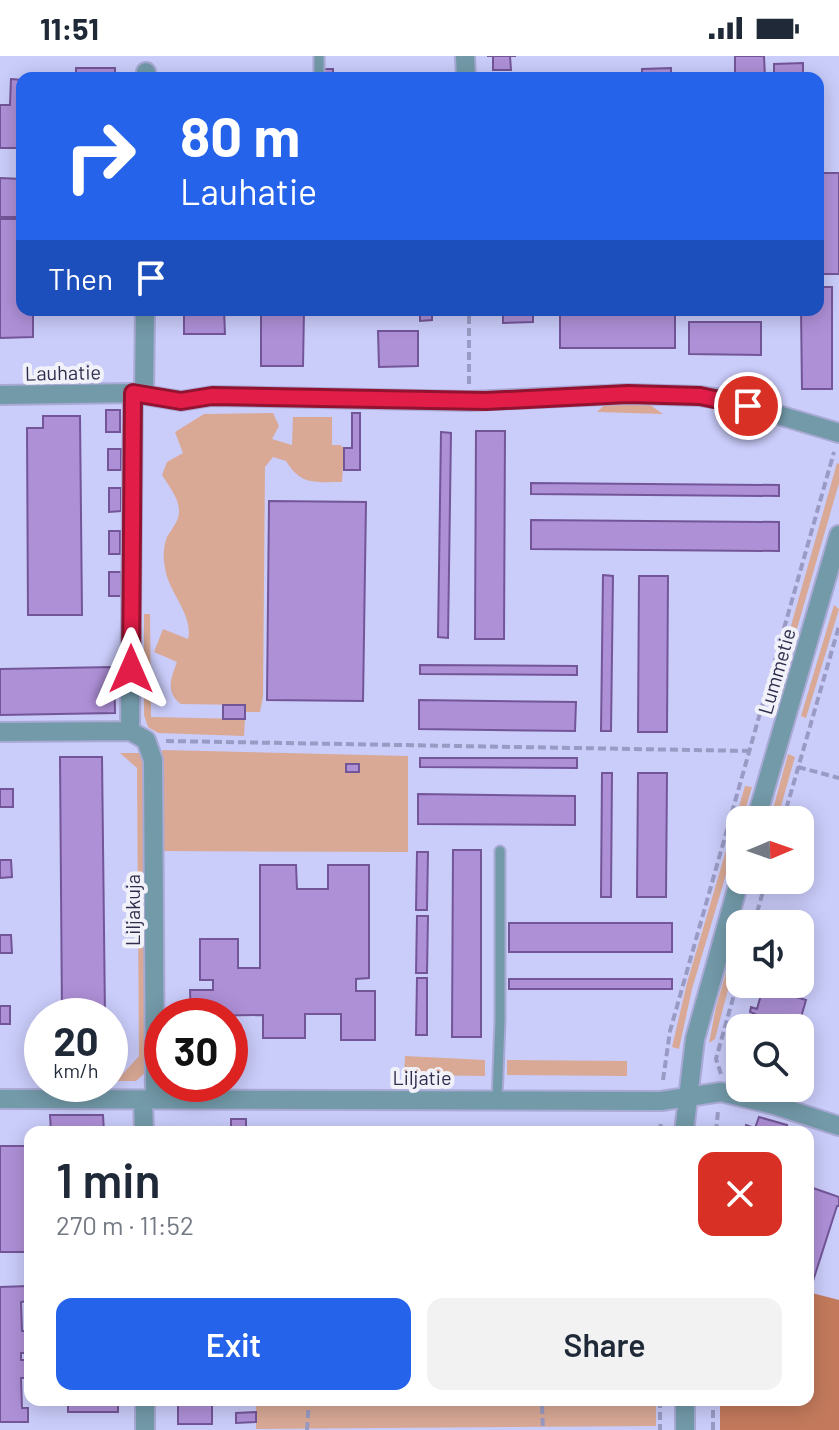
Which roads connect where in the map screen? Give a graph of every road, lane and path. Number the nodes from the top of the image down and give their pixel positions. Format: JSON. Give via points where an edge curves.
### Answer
{"nodes":[{"id":1,"x":145,"y":316,"type":"edge"},
{"id":2,"x":469,"y":316,"type":"edge"},
{"id":3,"x":139,"y":394,"type":"junction"},
{"id":4,"x":0,"y":395,"type":"edge"},
{"id":5,"x":469,"y":401,"type":"junction"},
{"id":6,"x":838,"y":439,"type":"edge"},
{"id":7,"x":836,"y":456,"type":"edge"},
{"id":8,"x":839,"y":535,"type":"edge"},
{"id":9,"x":839,"y":626,"type":"edge"},
{"id":10,"x":0,"y":732,"type":"edge"},
{"id":11,"x":138,"y":736,"type":"junction"},
{"id":12,"x":751,"y":751,"type":"junction"},
{"id":13,"x":798,"y":767,"type":"junction"},
{"id":14,"x":839,"y":778,"type":"edge"},
{"id":15,"x":760,"y":806,"type":"edge"},
{"id":16,"x":787,"y":806,"type":"edge"},
{"id":17,"x":500,"y":851,"type":"dead end"},
{"id":18,"x":736,"y":894,"type":"edge"},
{"id":19,"x":150,"y":998,"type":"edge"},
{"id":20,"x":733,"y":998,"type":"edge"},
{"id":21,"x":721,"y":1092,"type":"junction"},
{"id":22,"x":686,"y":1097,"type":"junction"},
{"id":23,"x":0,"y":1099,"type":"edge"},
{"id":24,"x":144,"y":1100,"type":"edge"},
{"id":25,"x":248,"y":1100,"type":"edge"},
{"id":26,"x":497,"y":1100,"type":"junction"},
{"id":27,"x":661,"y":1101,"type":"junction"},
{"id":28,"x":149,"y":1102,"type":"edge"},
{"id":29,"x":145,"y":1126,"type":"edge"},
{"id":30,"x":684,"y":1126,"type":"edge"},
{"id":31,"x":839,"y":1126,"type":"edge"},
{"id":32,"x":145,"y":1406,"type":"edge"},
{"id":33,"x":309,"y":1406,"type":"edge"},
{"id":34,"x":542,"y":1406,"type":"dead end"},
{"id":35,"x":660,"y":1406,"type":"edge"},
{"id":36,"x":685,"y":1406,"type":"edge"},
{"id":37,"x":713,"y":1406,"type":"edge"},
{"id":38,"x":145,"y":1430,"type":"edge"},
{"id":39,"x":307,"y":1430,"type":"edge"},
{"id":40,"x":543,"y":1430,"type":"edge"},
{"id":41,"x":660,"y":1430,"type":"edge"},
{"id":42,"x":685,"y":1430,"type":"edge"},
{"id":43,"x":713,"y":1430,"type":"edge"}],
"edges":[{"from":1,"to":3,"type":"street","name":"Liljakuja"},
{"from":2,"to":5,"type":"path"},
{"from":3,"to":4,"type":"street","name":"Lauhatie"},
{"from":3,"to":5,"type":"street","name":"Lauhatie","via":[[181,401],[212,396]]},
{"from":3,"to":11,"type":"street","name":"Liljakuja"},
{"from":5,"to":6,"type":"street","name":"Lauhatie","via":[[700,396],[728,400]]},
{"from":6,"to":7,"type":"path"},
{"from":7,"to":12,"type":"path"},
{"from":8,"to":15,"type":"street","name":"Lummetie"},
{"from":9,"to":13,"type":"path"},
{"from":10,"to":11,"type":"street"},
{"from":11,"to":12,"type":"path"},
{"from":11,"to":19,"type":"street","name":"Liljakuja","via":[[153,760]]},
{"from":12,"to":27,"type":"path","via":[[670,1031]]},
{"from":13,"to":14,"type":"path"},
{"from":13,"to":16,"type":"path"},
{"from":17,"to":26,"type":"lane"},
{"from":18,"to":22,"type":"street","via":[[695,1039]]},
{"from":20,"to":21,"type":"path","via":[[716,1059]]},
{"from":21,"to":22,"type":"street","name":"Liljatie"},
{"from":21,"to":31,"type":"street","name":"Liljatie"},
{"from":22,"to":27,"type":"street","name":"Liljatie"},
{"from":22,"to":30,"type":"street"},
{"from":23,"to":24,"type":"street","name":"Liljatie"},
{"from":25,"to":26,"type":"street","name":"Liljatie"},
{"from":26,"to":27,"type":"street","name":"Liljatie"},
{"from":28,"to":29,"type":"street","name":"Liljakuja"},
{"from":32,"to":38,"type":"street"},
{"from":33,"to":39,"type":"path"},
{"from":34,"to":40,"type":"path"},
{"from":35,"to":41,"type":"path"},
{"from":36,"to":42,"type":"street"},
{"from":37,"to":43,"type":"path"}]}
